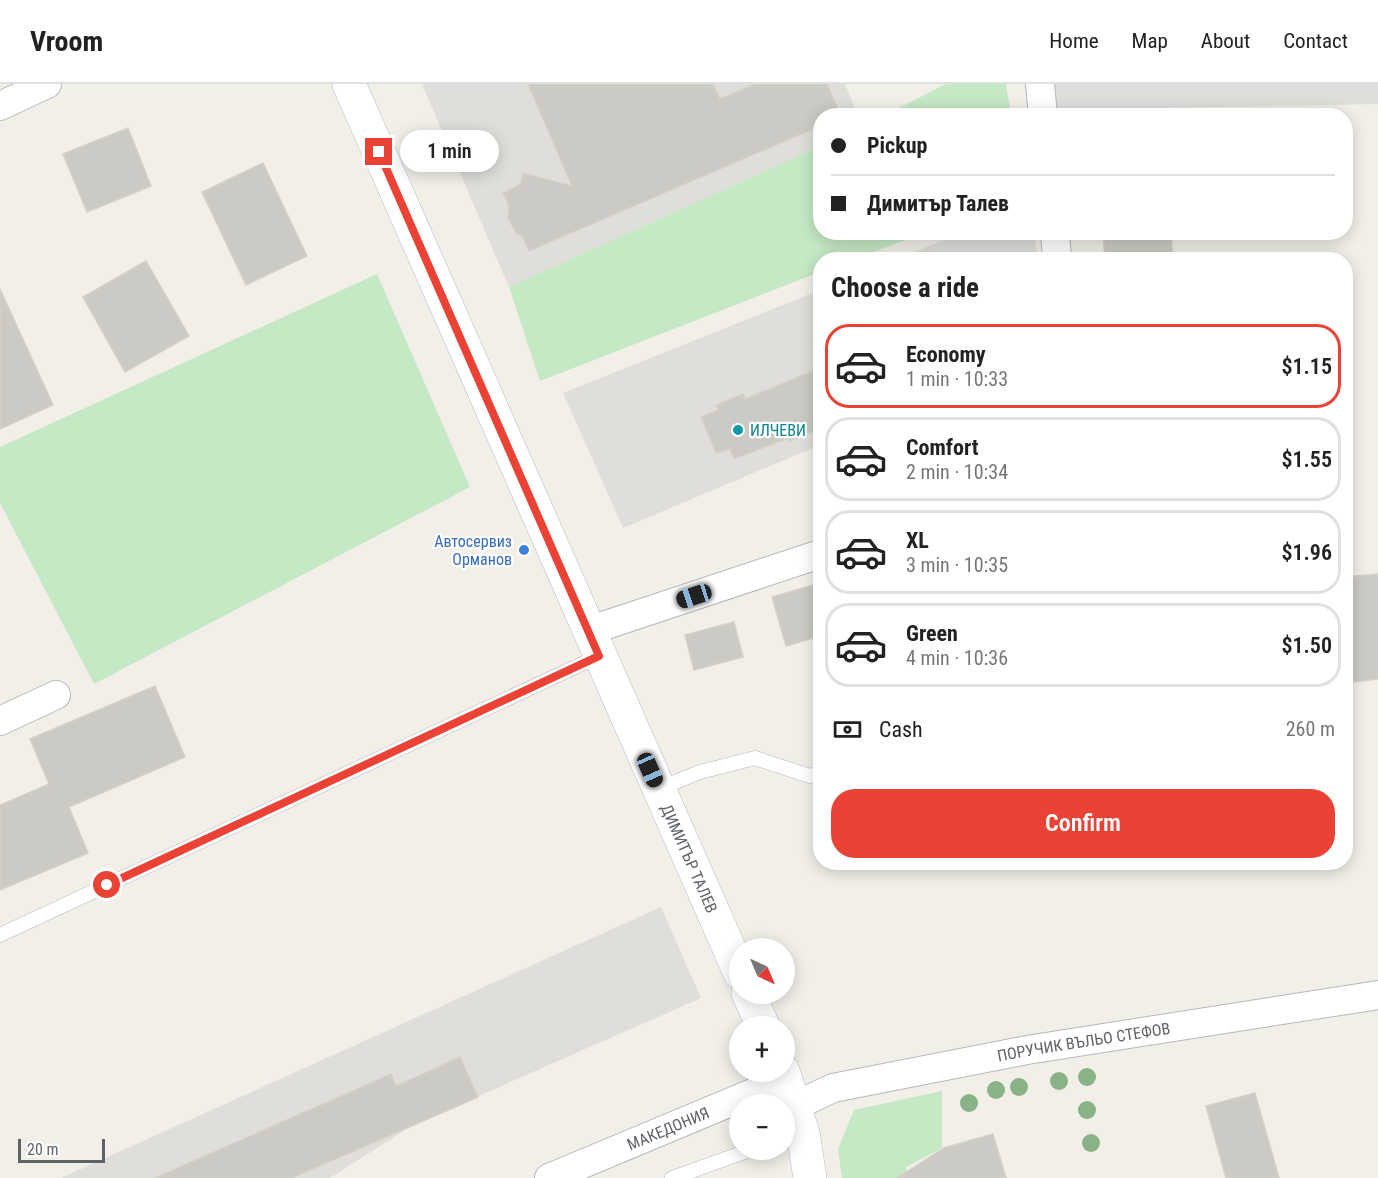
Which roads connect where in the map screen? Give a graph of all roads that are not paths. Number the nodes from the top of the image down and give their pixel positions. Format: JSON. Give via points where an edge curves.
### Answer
{"nodes":[{"id":1,"x":47,"y":84,"type":"edge"},
{"id":2,"x":349,"y":84,"type":"edge"},
{"id":3,"x":1040,"y":84,"type":"edge"},
{"id":4,"x":0,"y":106,"type":"edge"},
{"id":5,"x":1042,"y":108,"type":"edge"},
{"id":6,"x":813,"y":557,"type":"edge"},
{"id":7,"x":594,"y":643,"type":"junction"},
{"id":8,"x":56,"y":695,"type":"dead end"},
{"id":9,"x":0,"y":721,"type":"edge"},
{"id":10,"x":813,"y":775,"type":"edge"},
{"id":11,"x":658,"y":789,"type":"junction"},
{"id":12,"x":0,"y":935,"type":"edge"},
{"id":13,"x":729,"y":948,"type":"edge"},
{"id":14,"x":1378,"y":995,"type":"edge"},
{"id":15,"x":795,"y":1104,"type":"edge"},
{"id":16,"x":795,"y":1117,"type":"edge"},
{"id":17,"x":729,"y":1124,"type":"edge"},
{"id":18,"x":729,"y":1158,"type":"edge"},
{"id":19,"x":549,"y":1178,"type":"edge"},
{"id":20,"x":672,"y":1178,"type":"edge"},
{"id":21,"x":810,"y":1178,"type":"edge"}],
"edges":[{"from":1,"to":4,"type":"street"},
{"from":2,"to":7,"type":"street","name":"ДИМИТЪР ТАЛЕВ"},
{"from":3,"to":5,"type":"street"},
{"from":6,"to":7,"type":"street"},
{"from":7,"to":11,"type":"street","name":"ДИМИТЪР ТАЛЕВ"},
{"from":7,"to":12,"type":"lane"},
{"from":8,"to":9,"type":"street"},
{"from":10,"to":11,"type":"lane","via":[[754,758],[700,772]]},
{"from":11,"to":13,"type":"street","name":"ДИМИТЪР ТАЛЕВ"},
{"from":14,"to":15,"type":"street","name":"ПОРУЧИК ВЪЛЬО СТЕФОВ","via":[[1027,1050],[833,1088]]},
{"from":16,"to":21,"type":"street"},
{"from":17,"to":19,"type":"street","name":"МАКЕДОНИЯ"},
{"from":18,"to":20,"type":"lane"}]}
